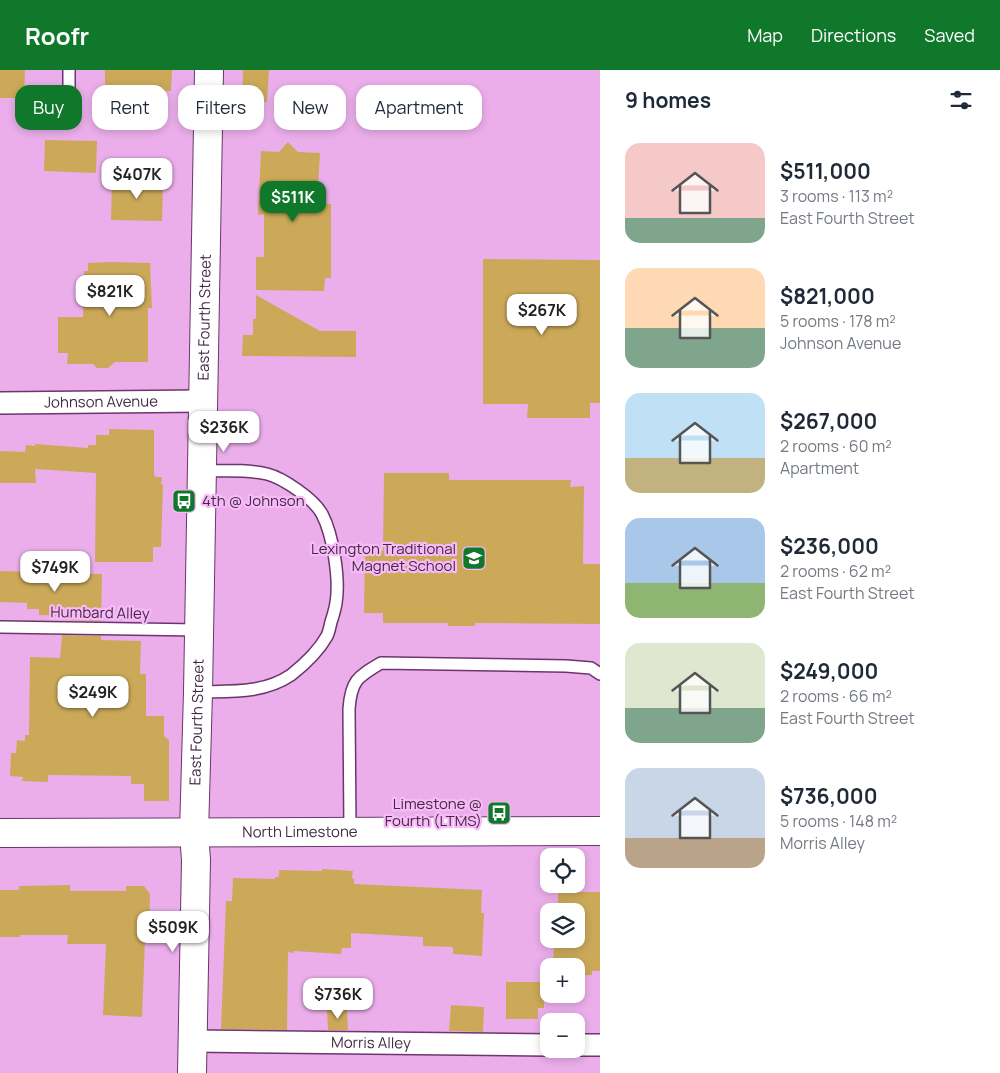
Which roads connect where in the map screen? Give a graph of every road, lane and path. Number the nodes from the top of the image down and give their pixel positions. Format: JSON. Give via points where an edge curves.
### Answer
{"nodes":[{"id":1,"x":68,"y":70,"type":"edge"},
{"id":2,"x":209,"y":70,"type":"edge"},
{"id":3,"x":68,"y":85,"type":"edge"},
{"id":4,"x":203,"y":401,"type":"junction"},
{"id":5,"x":0,"y":403,"type":"edge"},
{"id":6,"x":202,"y":471,"type":"junction"},
{"id":7,"x":0,"y":627,"type":"edge"},
{"id":8,"x":200,"y":630,"type":"junction"},
{"id":9,"x":600,"y":674,"type":"edge"},
{"id":10,"x":198,"y":692,"type":"junction"},
{"id":11,"x":350,"y":831,"type":"junction"},
{"id":12,"x":600,"y":831,"type":"edge"},
{"id":13,"x":0,"y":833,"type":"edge"},
{"id":14,"x":194,"y":833,"type":"junction"},
{"id":15,"x":193,"y":1040,"type":"junction"},
{"id":16,"x":540,"y":1044,"type":"edge"},
{"id":17,"x":585,"y":1045,"type":"edge"},
{"id":18,"x":600,"y":1045,"type":"edge"},
{"id":19,"x":192,"y":1073,"type":"edge"}],
"edges":[{"from":1,"to":3,"type":"lane"},
{"from":2,"to":4,"type":"street","name":"East Fourth Street"},
{"from":4,"to":5,"type":"street","name":"Johnson Avenue"},
{"from":4,"to":6,"type":"street","name":"East Fourth Street"},
{"from":6,"to":8,"type":"street","name":"East Fourth Street"},
{"from":6,"to":10,"type":"lane","via":[[268,474],[298,490],[309,500],[321,512],[332,538],[336,602],[328,635],[312,657],[290,676],[269,686],[246,691]]},
{"from":7,"to":8,"type":"lane","name":"Humbard Alley"},
{"from":8,"to":10,"type":"street","name":"East Fourth Street"},
{"from":9,"to":11,"type":"lane","via":[[591,668],[566,666],[381,663],[361,674],[351,692],[349,710]]},
{"from":10,"to":14,"type":"street","name":"East Fourth Street"},
{"from":11,"to":12,"type":"street","name":"North Limestone"},
{"from":11,"to":14,"type":"street","name":"North Limestone"},
{"from":13,"to":14,"type":"street","name":"North Limestone"},
{"from":14,"to":15,"type":"street","name":"East Fourth Street"},
{"from":15,"to":16,"type":"street","name":"Morris Alley"},
{"from":15,"to":19,"type":"street","name":"East Fourth Street"},
{"from":17,"to":18,"type":"street"}]}
